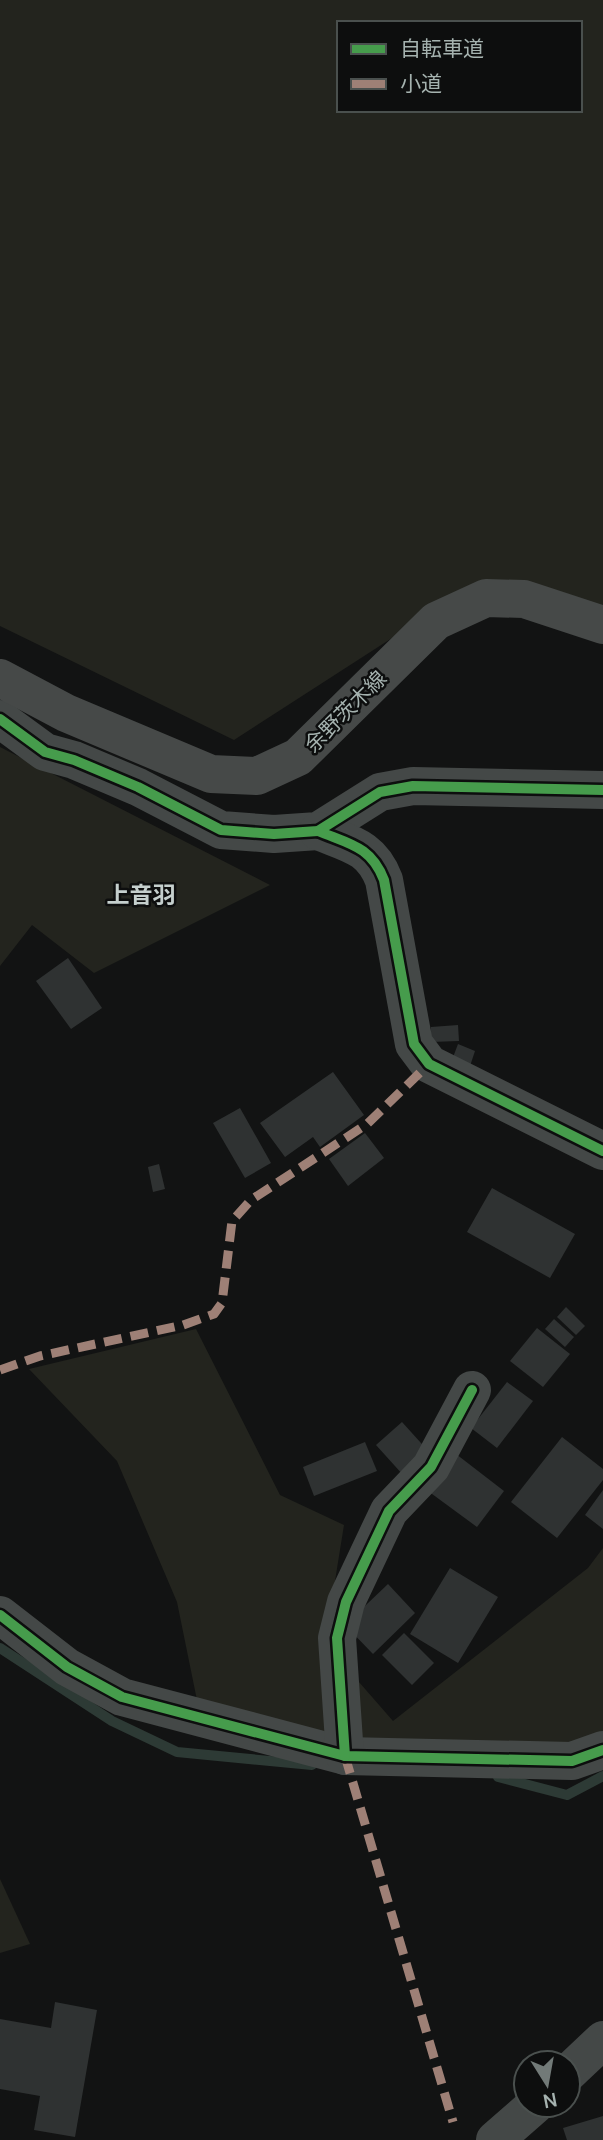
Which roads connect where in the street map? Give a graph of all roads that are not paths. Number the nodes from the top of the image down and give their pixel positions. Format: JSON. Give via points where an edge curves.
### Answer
{"nodes":[{"id":1,"x":603,"y":625,"type":"edge"},
{"id":2,"x":0,"y":678,"type":"edge"},
{"id":3,"x":0,"y":719,"type":"edge"},
{"id":4,"x":603,"y":790,"type":"edge"},
{"id":5,"x":318,"y":831,"type":"junction"},
{"id":6,"x":603,"y":1151,"type":"edge"},
{"id":7,"x":472,"y":1390,"type":"dead end"},
{"id":8,"x":0,"y":1615,"type":"edge"},
{"id":9,"x":603,"y":1750,"type":"edge"},
{"id":10,"x":345,"y":1756,"type":"junction"},
{"id":11,"x":603,"y":2040,"type":"edge"},
{"id":12,"x":582,"y":2060,"type":"edge"},
{"id":13,"x":518,"y":2119,"type":"edge"},
{"id":14,"x":495,"y":2140,"type":"edge"}],
"edges":[{"from":1,"to":2,"type":"main road","name":"余野茨木線","via":[[524,599],[486,598],[436,621],[298,757],[257,776],[211,774],[66,713]]},
{"from":3,"to":5,"type":"street","via":[[45,752],[138,787],[221,830]]},
{"from":4,"to":5,"type":"street","via":[[413,786],[380,792]]},
{"from":5,"to":6,"type":"street","via":[[368,853],[378,866],[414,1044],[429,1065]]},
{"from":7,"to":10,"type":"street","via":[[431,1467],[389,1511],[346,1602],[337,1638]]},
{"from":8,"to":10,"type":"street","via":[[67,1667],[122,1697]]},
{"from":9,"to":10,"type":"street","via":[[572,1761]]},
{"from":11,"to":12,"type":"street"},
{"from":13,"to":14,"type":"street"}]}
